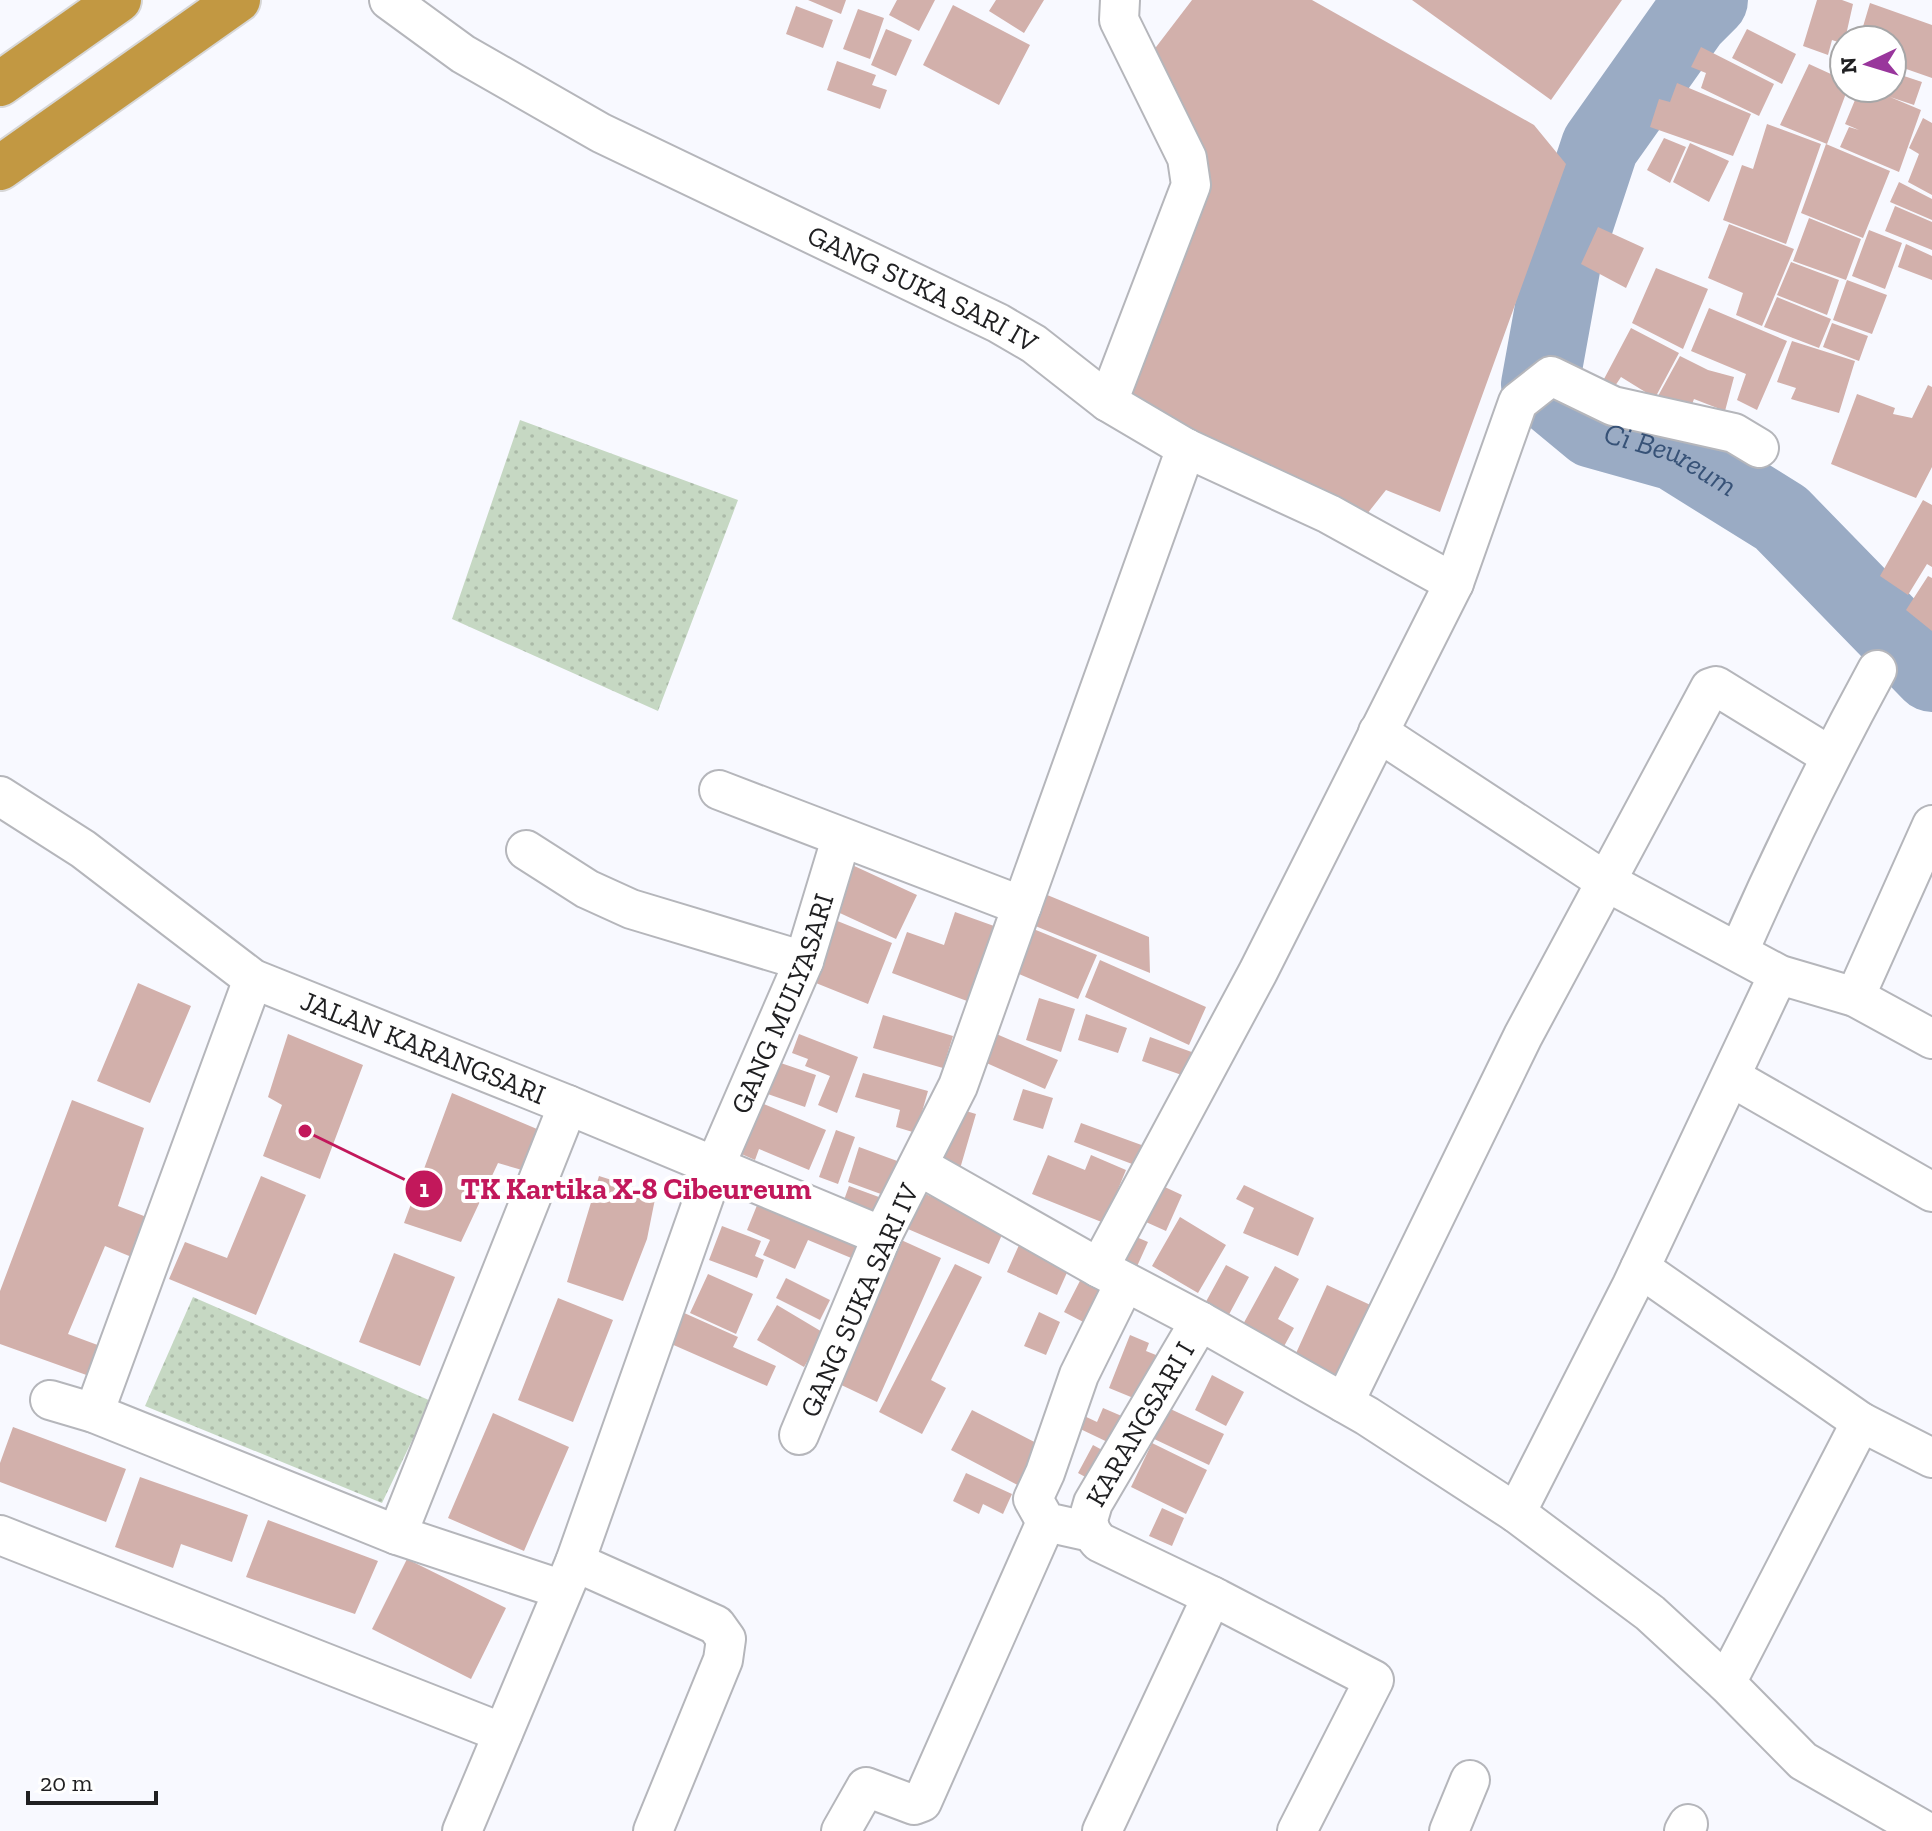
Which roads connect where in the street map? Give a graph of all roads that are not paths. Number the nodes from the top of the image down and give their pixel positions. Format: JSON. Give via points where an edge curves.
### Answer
{"nodes":[{"id":1,"x":119,"y":0,"type":"edge"},
{"id":2,"x":238,"y":0,"type":"edge"},
{"id":3,"x":389,"y":0,"type":"edge"},
{"id":4,"x":1120,"y":0,"type":"edge"},
{"id":5,"x":0,"y":84,"type":"edge"},
{"id":6,"x":0,"y":168,"type":"edge"},
{"id":7,"x":1108,"y":402,"type":"junction"},
{"id":8,"x":1186,"y":448,"type":"junction"},
{"id":9,"x":1759,"y":448,"type":"dead end"},
{"id":10,"x":1454,"y":583,"type":"junction"},
{"id":11,"x":1877,"y":670,"type":"dead end"},
{"id":12,"x":1378,"y":732,"type":"junction"},
{"id":13,"x":1830,"y":756,"type":"junction"},
{"id":14,"x":719,"y":790,"type":"dead end"},
{"id":15,"x":0,"y":796,"type":"edge"},
{"id":16,"x":1932,"y":825,"type":"edge"},
{"id":17,"x":841,"y":839,"type":"junction"},
{"id":18,"x":526,"y":850,"type":"dead end"},
{"id":19,"x":1605,"y":881,"type":"junction"},
{"id":20,"x":1022,"y":906,"type":"junction"},
{"id":21,"x":1739,"y":951,"type":"junction"},
{"id":22,"x":804,"y":961,"type":"junction"},
{"id":23,"x":1780,"y":975,"type":"junction"},
{"id":24,"x":253,"y":979,"type":"junction"},
{"id":25,"x":1855,"y":997,"type":"junction"},
{"id":26,"x":1932,"y":1039,"type":"edge"},
{"id":27,"x":1731,"y":1077,"type":"junction"},
{"id":28,"x":568,"y":1105,"type":"junction"},
{"id":29,"x":715,"y":1166,"type":"junction"},
{"id":30,"x":919,"y":1166,"type":"junction"},
{"id":31,"x":1932,"y":1192,"type":"edge"},
{"id":32,"x":882,"y":1236,"type":"junction"},
{"id":33,"x":1640,"y":1268,"type":"junction"},
{"id":34,"x":1112,"y":1275,"type":"junction"},
{"id":35,"x":1200,"y":1321,"type":"junction"},
{"id":36,"x":50,"y":1400,"type":"dead end"},
{"id":37,"x":1344,"y":1403,"type":"junction"},
{"id":38,"x":94,"y":1413,"type":"junction"},
{"id":39,"x":1861,"y":1422,"type":"junction"},
{"id":40,"x":799,"y":1435,"type":"dead end"},
{"id":41,"x":1932,"y":1458,"type":"edge"},
{"id":42,"x":1516,"y":1513,"type":"junction"},
{"id":43,"x":1046,"y":1522,"type":"junction"},
{"id":44,"x":1091,"y":1532,"type":"junction"},
{"id":45,"x":0,"y":1535,"type":"edge"},
{"id":46,"x":397,"y":1535,"type":"junction"},
{"id":47,"x":564,"y":1574,"type":"junction"},
{"id":48,"x":1212,"y":1596,"type":"junction"},
{"id":49,"x":1726,"y":1683,"type":"junction"},
{"id":50,"x":503,"y":1733,"type":"junction"},
{"id":51,"x":1470,"y":1780,"type":"dead end"},
{"id":52,"x":462,"y":1831,"type":"edge"},
{"id":53,"x":653,"y":1831,"type":"edge"},
{"id":54,"x":841,"y":1831,"type":"edge"},
{"id":55,"x":1102,"y":1831,"type":"edge"},
{"id":56,"x":1297,"y":1831,"type":"edge"},
{"id":57,"x":1449,"y":1831,"type":"edge"},
{"id":58,"x":1925,"y":1831,"type":"edge"}],
"edges":[{"from":1,"to":5,"type":"highway"},
{"from":2,"to":6,"type":"highway"},
{"from":3,"to":7,"type":"street","name":"GANG SUKA SARI IV","via":[[463,54],[601,133],[998,323]]},
{"from":4,"to":7,"type":"street","via":[[1119,20],[1187,158],[1191,185]]},
{"from":7,"to":8,"type":"street","name":"GANG SUKA SARI IV"},
{"from":8,"to":10,"type":"street","name":"GANG SUKA SARI IV","via":[[1329,514]]},
{"from":8,"to":20,"type":"street","name":"GANG SUKA SARI IV"},
{"from":9,"to":10,"type":"street","via":[[1734,433],[1613,406],[1551,376],[1518,402]]},
{"from":10,"to":12,"type":"street"},
{"from":11,"to":13,"type":"street"},
{"from":12,"to":19,"type":"street"},
{"from":12,"to":34,"type":"street"},
{"from":13,"to":19,"type":"street","via":[[1716,686],[1710,688]]},
{"from":13,"to":21,"type":"street"},
{"from":14,"to":17,"type":"street"},
{"from":15,"to":24,"type":"street","name":"JALAN KARANGSARI","via":[[83,849]]},
{"from":16,"to":25,"type":"street"},
{"from":17,"to":20,"type":"street"},
{"from":17,"to":22,"type":"street","name":"GANG MULYASARI"},
{"from":18,"to":22,"type":"street","via":[[587,889],[631,909]]},
{"from":19,"to":21,"type":"street"},
{"from":19,"to":37,"type":"street","via":[[1523,1036]]},
{"from":20,"to":30,"type":"street","name":"GANG SUKA SARI IV","via":[[958,1086]]},
{"from":21,"to":23,"type":"street"},
{"from":22,"to":29,"type":"street","name":"GANG MULYASARI"},
{"from":23,"to":25,"type":"street"},
{"from":23,"to":27,"type":"street"},
{"from":24,"to":28,"type":"street","name":"JALAN KARANGSARI"},
{"from":24,"to":38,"type":"street"},
{"from":25,"to":26,"type":"street"},
{"from":27,"to":31,"type":"street"},
{"from":27,"to":33,"type":"street"},
{"from":28,"to":29,"type":"street","name":"JALAN KARANGSARI"},
{"from":28,"to":46,"type":"street"},
{"from":29,"to":32,"type":"street","name":"JALAN KARANGSARI"},
{"from":29,"to":47,"type":"street","name":"GANG MULYASARI"},
{"from":30,"to":32,"type":"street","name":"GANG SUKA SARI IV"},
{"from":30,"to":34,"type":"street"},
{"from":32,"to":40,"type":"street","name":"GANG SUKA SARI IV"},
{"from":33,"to":39,"type":"street"},
{"from":33,"to":42,"type":"street"},
{"from":34,"to":35,"type":"street"},
{"from":34,"to":43,"type":"street","via":[[1033,1499]]},
{"from":35,"to":37,"type":"street"},
{"from":35,"to":44,"type":"street","name":"KARANGSARI I","via":[[1093,1503]]},
{"from":36,"to":38,"type":"street"},
{"from":37,"to":42,"type":"street"},
{"from":38,"to":46,"type":"street"},
{"from":39,"to":41,"type":"street"},
{"from":39,"to":49,"type":"street"},
{"from":42,"to":49,"type":"street","via":[[1650,1613]]},
{"from":43,"to":44,"type":"street"},
{"from":43,"to":54,"type":"street","via":[[922,1802],[914,1805],[866,1787]]},
{"from":44,"to":48,"type":"street","via":[[1099,1542]]},
{"from":45,"to":50,"type":"street"},
{"from":46,"to":47,"type":"street"},
{"from":47,"to":50,"type":"street","name":"GANG MULYASARI"},
{"from":47,"to":53,"type":"street","via":[[716,1625],[726,1639],[723,1660]]},
{"from":48,"to":55,"type":"street"},
{"from":48,"to":56,"type":"street","via":[[1374,1680]]},
{"from":49,"to":58,"type":"street","via":[[1803,1761]]},
{"from":50,"to":52,"type":"street","name":"GANG MULYASARI"},
{"from":51,"to":57,"type":"street"}]}
